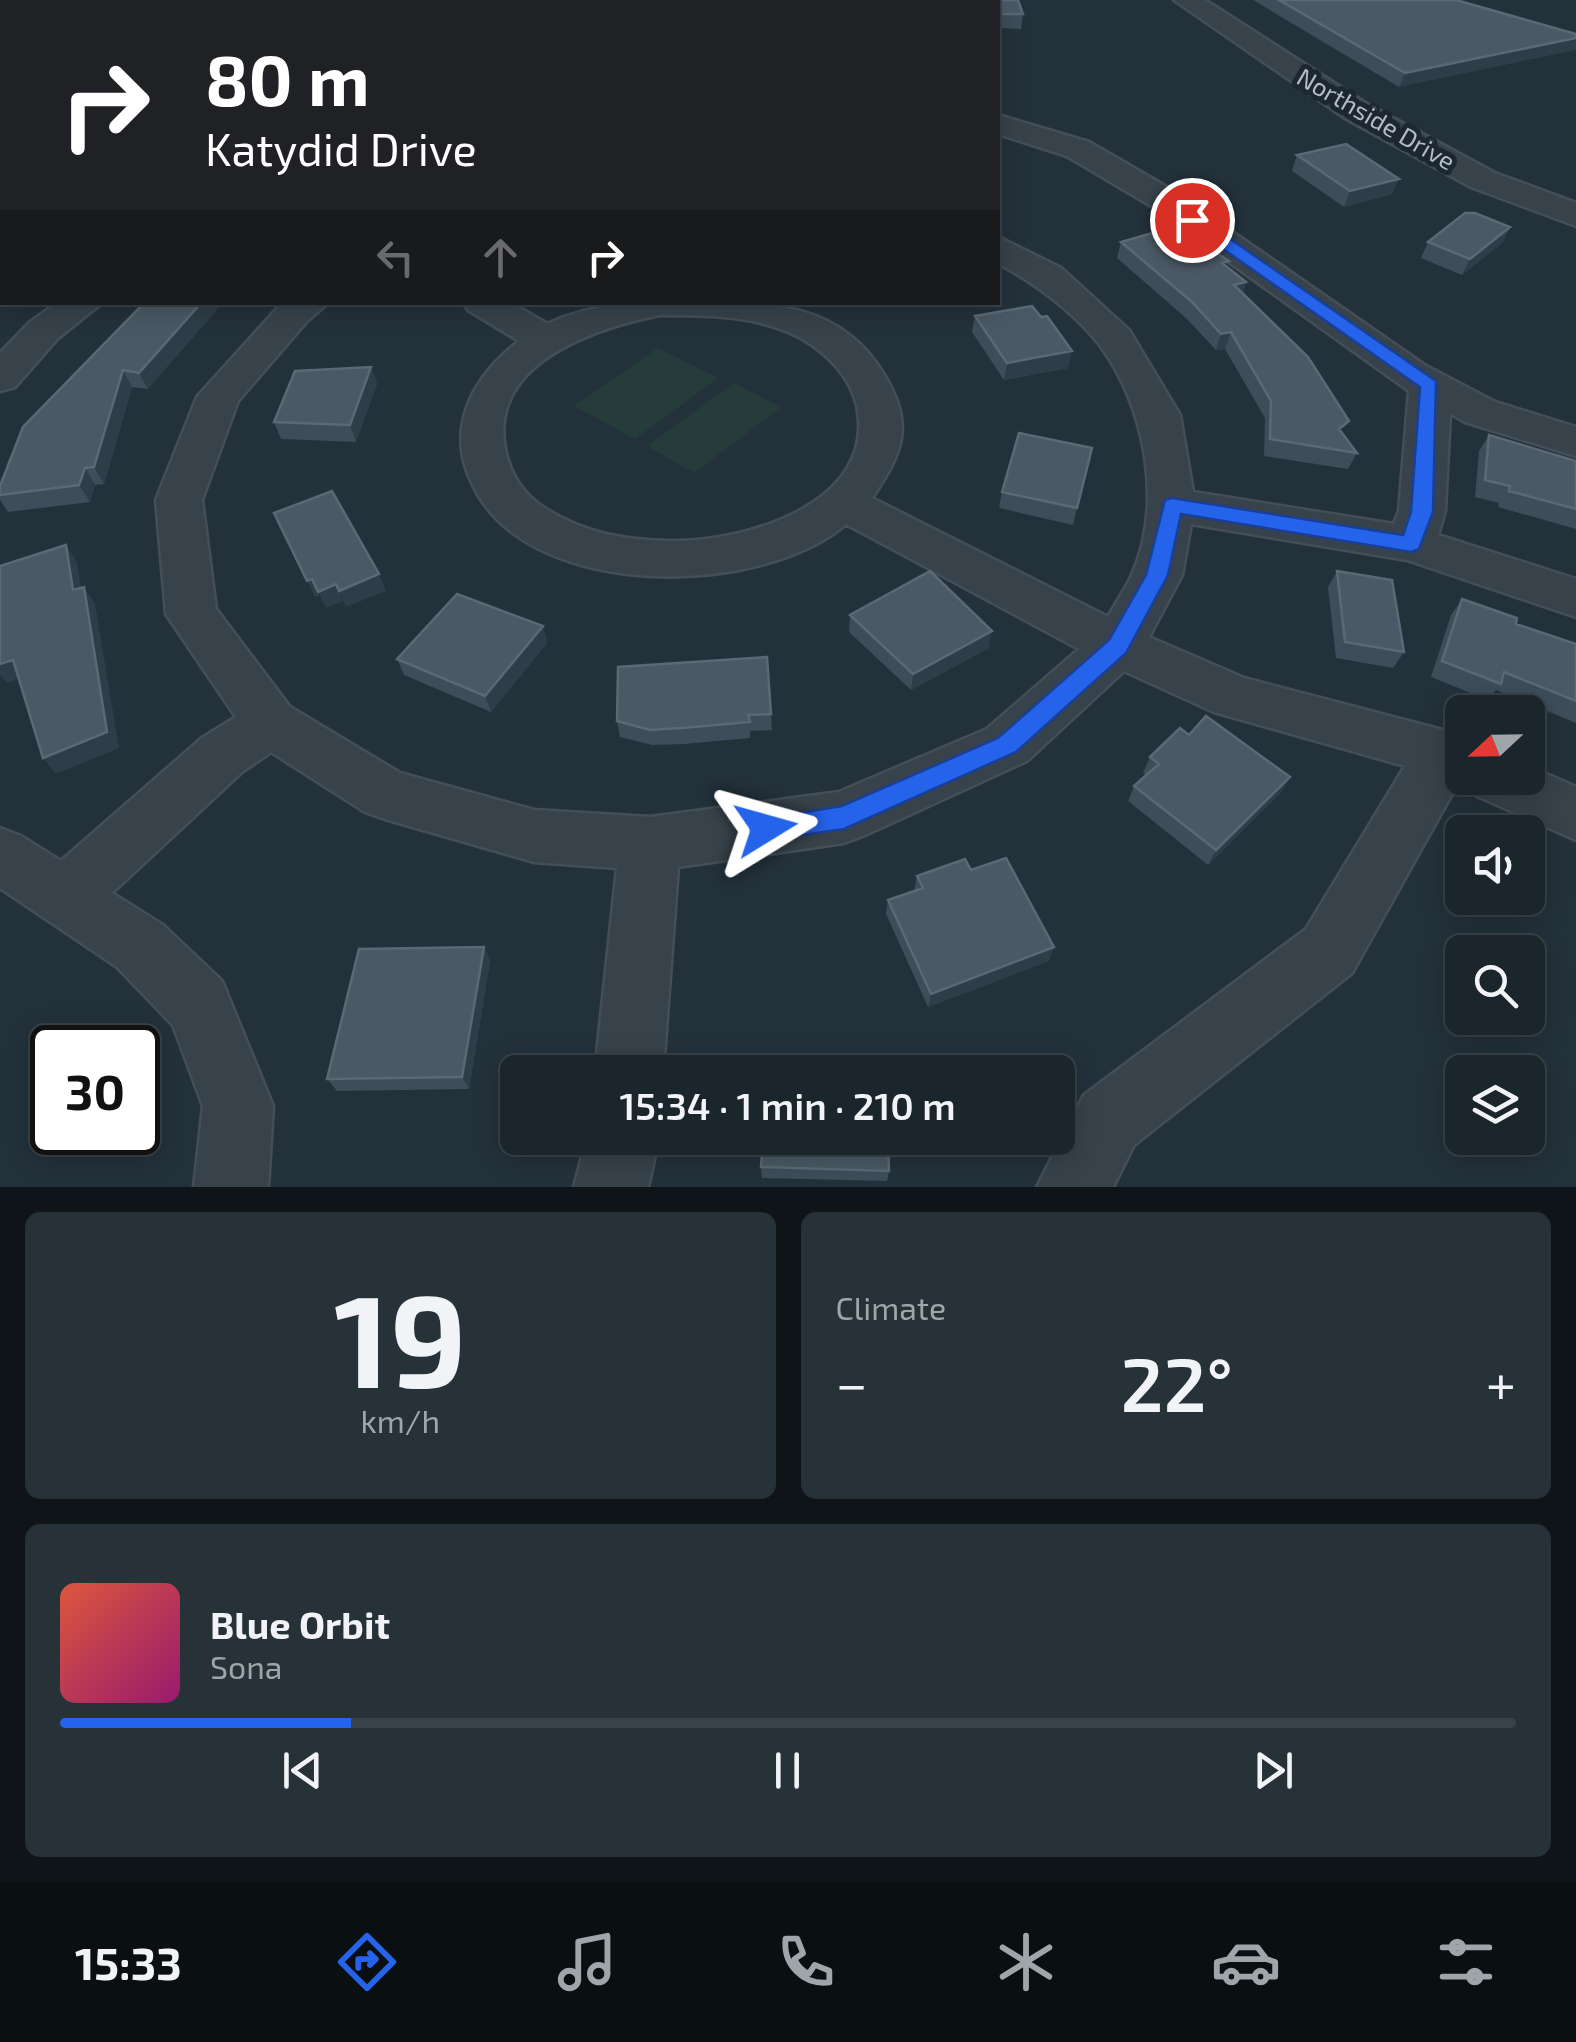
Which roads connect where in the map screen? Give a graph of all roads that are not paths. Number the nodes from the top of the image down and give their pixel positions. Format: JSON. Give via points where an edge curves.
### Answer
{"nodes":[{"id":1,"x":1187,"y":0,"type":"edge"},
{"id":2,"x":1000,"y":125,"type":"edge"},
{"id":3,"x":1576,"y":215,"type":"edge"},
{"id":4,"x":1000,"y":249,"type":"edge"},
{"id":5,"x":80,"y":305,"type":"edge"},
{"id":6,"x":305,"y":305,"type":"edge"},
{"id":7,"x":487,"y":305,"type":"edge"},
{"id":8,"x":651,"y":305,"type":"edge"},
{"id":9,"x":732,"y":305,"type":"edge"},
{"id":10,"x":546,"y":340,"type":"junction"},
{"id":11,"x":0,"y":378,"type":"edge"},
{"id":12,"x":1430,"y":385,"type":"junction"},
{"id":13,"x":1576,"y":442,"type":"edge"},
{"id":14,"x":843,"y":503,"type":"junction"},
{"id":15,"x":1172,"y":505,"type":"junction"},
{"id":16,"x":1411,"y":544,"type":"junction"},
{"id":17,"x":1576,"y":598,"type":"edge"},
{"id":18,"x":1118,"y":646,"type":"junction"},
{"id":19,"x":271,"y":724,"type":"junction"},
{"id":20,"x":1445,"y":755,"type":"edge"},
{"id":21,"x":1445,"y":760,"type":"edge"},
{"id":22,"x":1533,"y":795,"type":"edge"},
{"id":23,"x":1576,"y":814,"type":"edge"},
{"id":24,"x":650,"y":844,"type":"junction"},
{"id":25,"x":0,"y":854,"type":"edge"},
{"id":26,"x":64,"y":897,"type":"junction"},
{"id":27,"x":631,"y":1055,"type":"edge"},
{"id":28,"x":619,"y":1155,"type":"edge"},
{"id":29,"x":231,"y":1187,"type":"edge"},
{"id":30,"x":611,"y":1187,"type":"edge"},
{"id":31,"x":1074,"y":1187,"type":"edge"}],
"edges":[{"from":1,"to":3,"type":"street","name":"Northside Drive","via":[[1356,111],[1483,180]]},
{"from":2,"to":12,"type":"street","via":[[1078,149],[1160,197]]},
{"from":4,"to":15,"type":"street","via":[[1048,276],[1115,338],[1159,415]]},
{"from":5,"to":11,"type":"street","via":[[43,330]]},
{"from":6,"to":19,"type":"street","via":[[218,398],[178,500],[192,614]]},
{"from":7,"to":10,"type":"street"},
{"from":8,"to":10,"type":"street","via":[[599,316]]},
{"from":9,"to":14,"type":"street","via":[[780,315],[830,338],[866,372],[882,414],[875,460]]},
{"from":10,"to":14,"type":"street","via":[[508,371],[484,408],[479,450],[495,490],[532,526],[588,551],[656,562],[728,556],[792,536]]},
{"from":12,"to":13,"type":"street","via":[[1480,412]]},
{"from":12,"to":16,"type":"street","via":[[1422,512]]},
{"from":14,"to":18,"type":"street"},
{"from":15,"to":16,"type":"street"},
{"from":15,"to":18,"type":"street","via":[[1157,575]]},
{"from":16,"to":17,"type":"street"},
{"from":18,"to":20,"type":"street","via":[[1234,697]]},
{"from":18,"to":24,"type":"street","via":[[1007,745],[844,817]]},
{"from":19,"to":24,"type":"street","via":[[385,794],[534,836]]},
{"from":19,"to":26,"type":"street","via":[[222,755]]},
{"from":21,"to":31,"type":"street","via":[[1329,951],[1109,1120]]},
{"from":22,"to":23,"type":"street"},
{"from":24,"to":27,"type":"street"},
{"from":25,"to":26,"type":"street"},
{"from":26,"to":29,"type":"street","via":[[140,946],[199,1004],[238,1106]]},
{"from":28,"to":30,"type":"street"}]}
